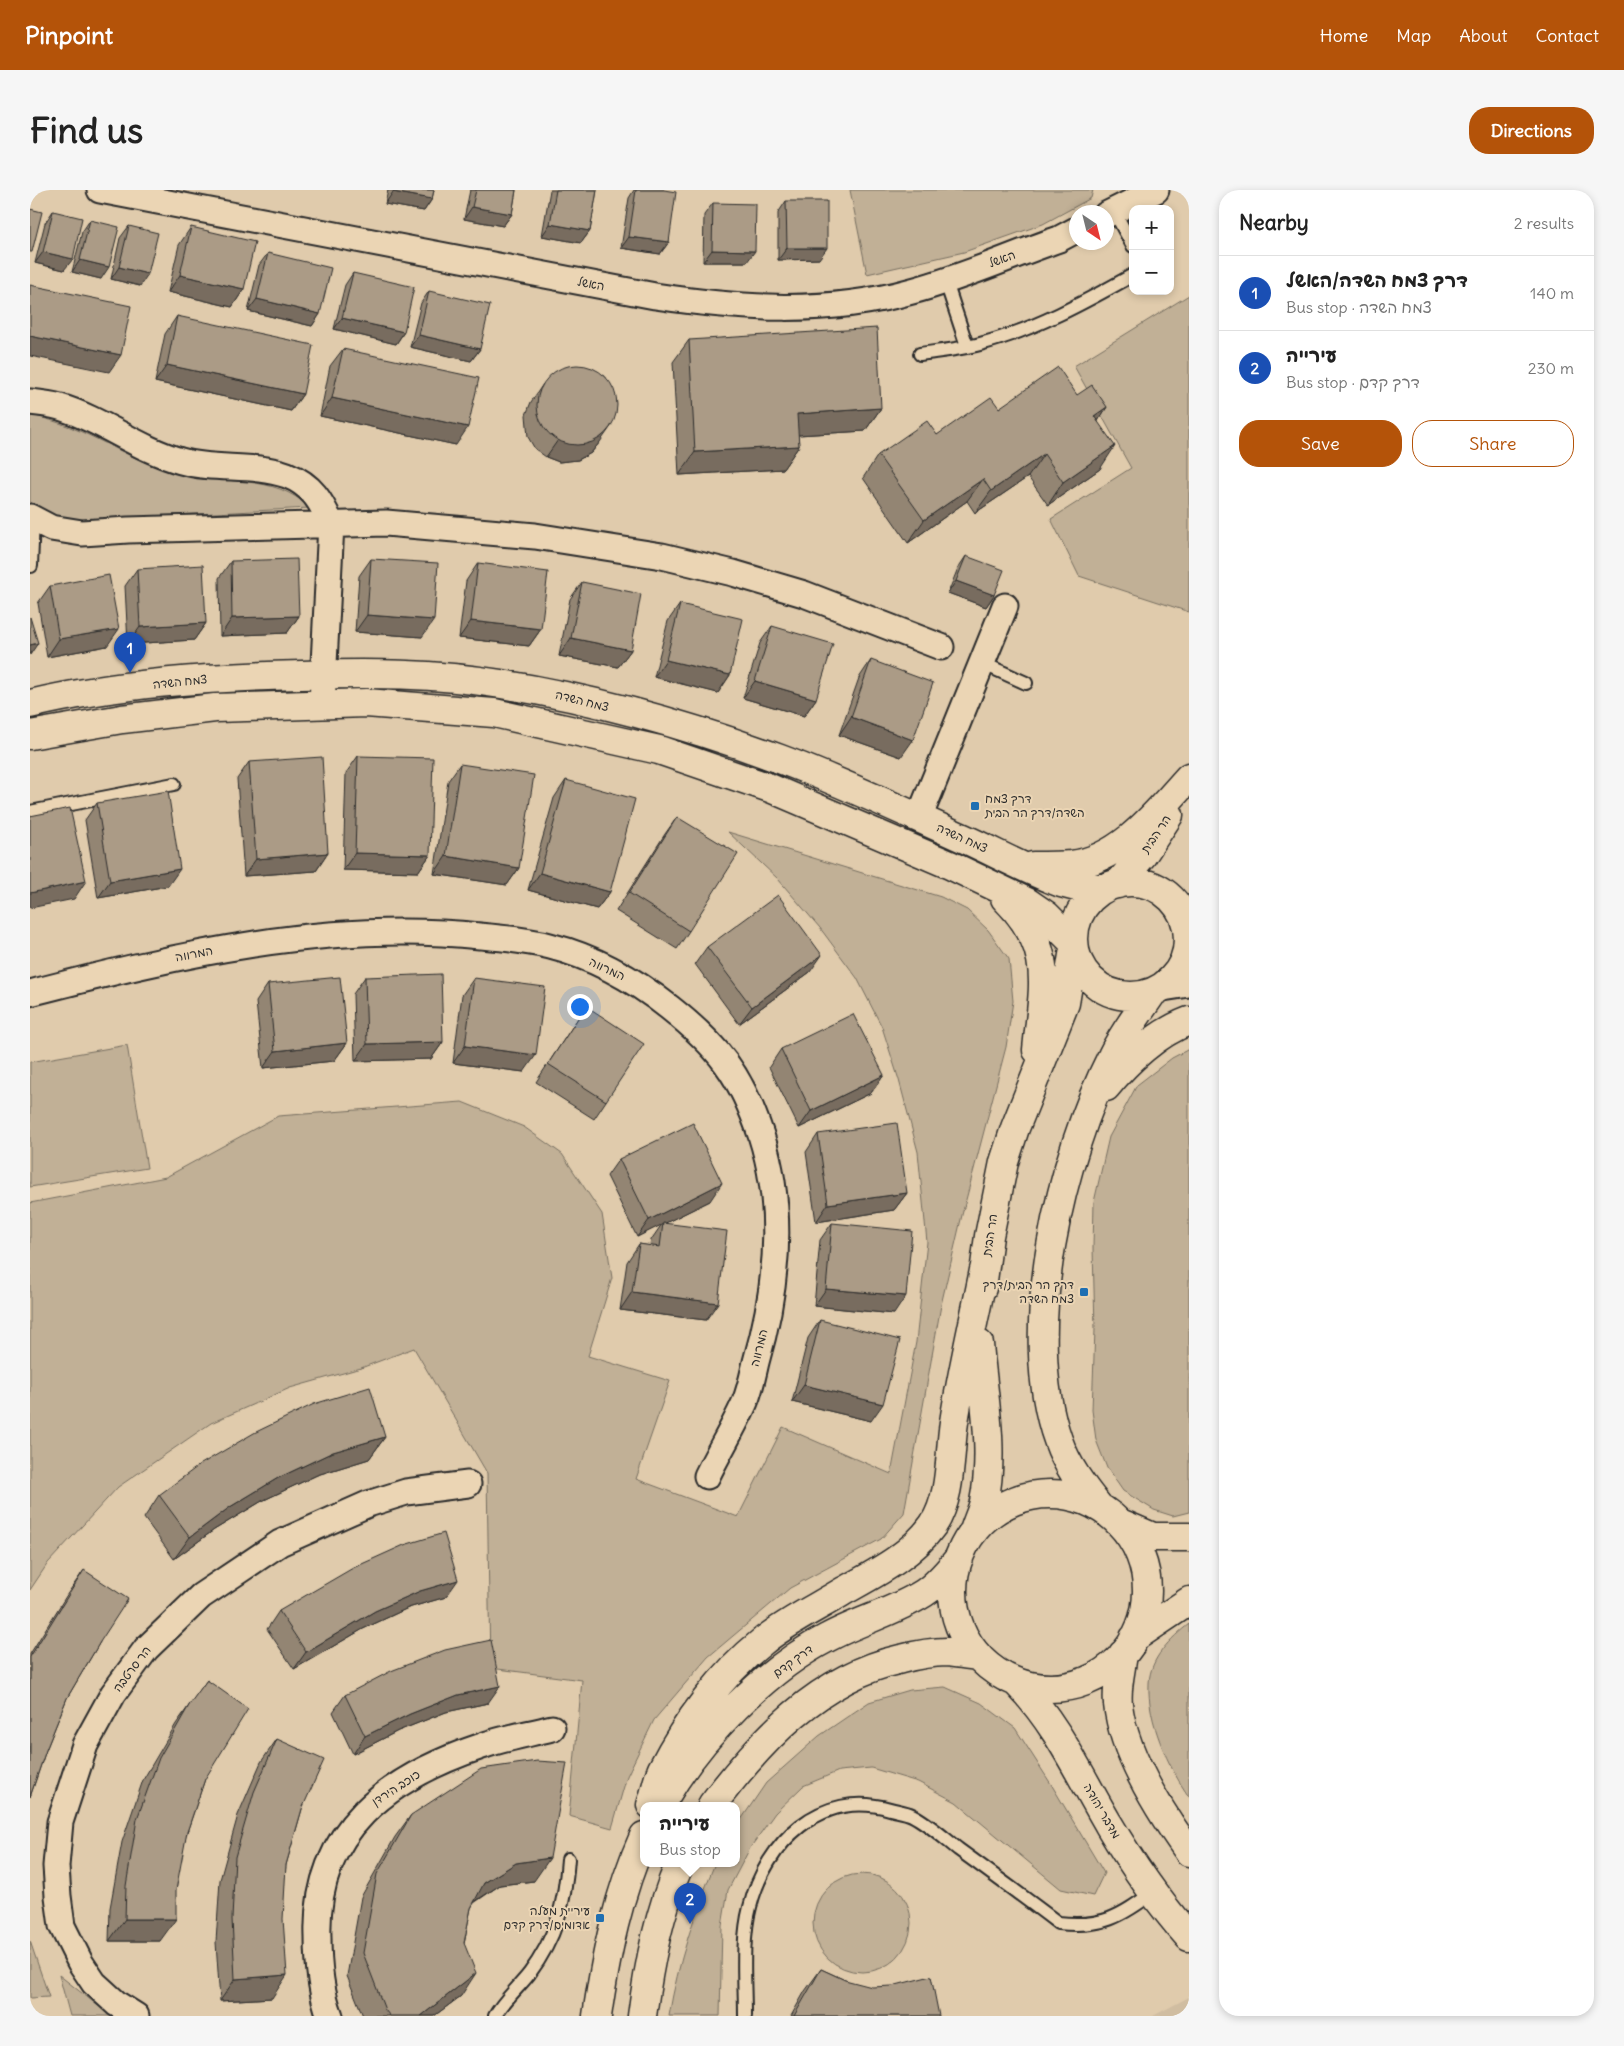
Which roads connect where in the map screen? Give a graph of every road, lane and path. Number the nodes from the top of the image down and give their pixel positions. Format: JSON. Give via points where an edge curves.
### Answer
{"nodes":[{"id":1,"x":100,"y":190,"type":"edge"},
{"id":2,"x":1156,"y":190,"type":"edge"},
{"id":3,"x":1119,"y":205,"type":"edge"},
{"id":4,"x":1069,"y":233,"type":"edge"},
{"id":5,"x":1129,"y":234,"type":"edge"},
{"id":6,"x":1129,"y":277,"type":"edge"},
{"id":7,"x":945,"y":280,"type":"junction"},
{"id":8,"x":967,"y":346,"type":"junction"},
{"id":9,"x":920,"y":354,"type":"dead end"},
{"id":10,"x":30,"y":402,"type":"edge"},
{"id":11,"x":32,"y":518,"type":"edge"},
{"id":12,"x":331,"y":524,"type":"junction"},
{"id":13,"x":31,"y":566,"type":"dead end"},
{"id":14,"x":1005,"y":606,"type":"dead end"},
{"id":15,"x":941,"y":647,"type":"dead end"},
{"id":16,"x":982,"y":663,"type":"junction"},
{"id":17,"x":322,"y":674,"type":"junction"},
{"id":18,"x":1026,"y":683,"type":"dead end"},
{"id":19,"x":30,"y":704,"type":"edge"},
{"id":20,"x":322,"y":704,"type":"junction"},
{"id":21,"x":30,"y":735,"type":"edge"},
{"id":22,"x":1189,"y":777,"type":"edge"},
{"id":23,"x":1189,"y":782,"type":"edge"},
{"id":24,"x":174,"y":784,"type":"dead end"},
{"id":25,"x":30,"y":812,"type":"edge"},
{"id":26,"x":919,"y":818,"type":"junction"},
{"id":27,"x":1023,"y":866,"type":"junction"},
{"id":28,"x":984,"y":881,"type":"junction"},
{"id":29,"x":1111,"y":886,"type":"junction"},
{"id":30,"x":1188,"y":928,"type":"edge"},
{"id":31,"x":1074,"y":946,"type":"junction"},
{"id":32,"x":1168,"y":988,"type":"edge"},
{"id":33,"x":30,"y":993,"type":"edge"},
{"id":34,"x":1189,"y":1021,"type":"edge"},
{"id":35,"x":1031,"y":1084,"type":"junction"},
{"id":36,"x":1090,"y":1108,"type":"junction"},
{"id":37,"x":984,"y":1270,"type":"junction"},
{"id":38,"x":706,"y":1476,"type":"dead end"},
{"id":39,"x":468,"y":1484,"type":"dead end"},
{"id":40,"x":1108,"y":1515,"type":"junction"},
{"id":41,"x":973,"y":1531,"type":"junction"},
{"id":42,"x":1189,"y":1537,"type":"edge"},
{"id":43,"x":959,"y":1558,"type":"junction"},
{"id":44,"x":1189,"y":1601,"type":"edge"},
{"id":45,"x":1129,"y":1646,"type":"junction"},
{"id":46,"x":977,"y":1656,"type":"junction"},
{"id":47,"x":1018,"y":1684,"type":"junction"},
{"id":48,"x":552,"y":1728,"type":"dead end"},
{"id":49,"x":652,"y":1802,"type":"edge"},
{"id":50,"x":663,"y":1802,"type":"edge"},
{"id":51,"x":714,"y":1802,"type":"edge"},
{"id":52,"x":640,"y":1844,"type":"edge"},
{"id":53,"x":1189,"y":1852,"type":"edge"},
{"id":54,"x":568,"y":1859,"type":"dead end"},
{"id":55,"x":678,"y":1867,"type":"edge"},
{"id":56,"x":1154,"y":1892,"type":"junction"},
{"id":57,"x":1189,"y":1938,"type":"edge"},
{"id":58,"x":136,"y":2016,"type":"edge"},
{"id":59,"x":330,"y":2016,"type":"edge"},
{"id":60,"x":495,"y":2016,"type":"edge"},
{"id":61,"x":597,"y":2016,"type":"edge"},
{"id":62,"x":642,"y":2016,"type":"edge"},
{"id":63,"x":745,"y":2016,"type":"edge"}],
"edges":[{"from":1,"to":7,"type":"street","name":"האשל","via":[[698,302],[802,308],[856,303]]},
{"from":2,"to":3,"type":"street"},
{"from":3,"to":5,"type":"lane"},
{"from":4,"to":7,"type":"street","name":"האשל"},
{"from":6,"to":8,"type":"lane","via":[[1027,328]]},
{"from":7,"to":8,"type":"lane"},
{"from":8,"to":9,"type":"lane"},
{"from":10,"to":12,"type":"street","via":[[59,407],[152,452],[184,462],[286,475],[306,486],[321,500]]},
{"from":11,"to":12,"type":"street","via":[[51,528],[82,533]]},
{"from":11,"to":13,"type":"lane"},
{"from":12,"to":15,"type":"street","via":[[386,523],[471,529],[662,556],[804,594]]},
{"from":12,"to":17,"type":"street"},
{"from":14,"to":16,"type":"street"},
{"from":16,"to":18,"type":"lane"},
{"from":16,"to":26,"type":"street"},
{"from":17,"to":19,"type":"main road","name":"צמח השדה","via":[[201,679]]},
{"from":17,"to":20,"type":"street"},
{"from":17,"to":26,"type":"main road","name":"צמח השדה","via":[[366,673],[499,683],[668,721],[780,760]]},
{"from":20,"to":21,"type":"main road","via":[[204,709]]},
{"from":20,"to":28,"type":"main road","via":[[366,703],[494,713],[659,750],[811,804]]},
{"from":22,"to":27,"type":"main road","via":[[1148,822],[1112,850],[1072,865]]},
{"from":23,"to":29,"type":"main road","name":"הר הבית","via":[[1152,841]]},
{"from":24,"to":25,"type":"lane"},
{"from":26,"to":27,"type":"main road","name":"צמח השדה"},
{"from":27,"to":29,"type":"main road","name":"צמח השדה","via":[[1080,888]]},
{"from":28,"to":31,"type":"main road","via":[[1028,902],[1046,915]]},
{"from":28,"to":35,"type":"main road","via":[[1018,912],[1040,948],[1043,972]]},
{"from":29,"to":30,"type":"main road","via":[[1143,882],[1165,892],[1179,906]]},
{"from":29,"to":31,"type":"main road","via":[[1088,901],[1081,910],[1074,929]]},
{"from":30,"to":32,"type":"main road","via":[[1189,944],[1184,963]]},
{"from":31,"to":32,"type":"main road","via":[[1081,968],[1105,991],[1124,996],[1144,995]]},
{"from":31,"to":35,"type":"main road","name":"הר הבית","via":[[1065,1003]]},
{"from":32,"to":36,"type":"main road","via":[[1112,1056]]},
{"from":33,"to":38,"type":"street","name":"המרווה","via":[[195,953],[383,931],[435,931],[550,946],[597,963],[634,982],[692,1025],[732,1069],[750,1102],[765,1147],[774,1195],[776,1247],[762,1342],[746,1400]]},
{"from":34,"to":36,"type":"main road","via":[[1158,1038],[1136,1056],[1114,1076]]},
{"from":35,"to":37,"type":"main road","name":"הר הבית","via":[[1011,1140],[996,1197]]},
{"from":36,"to":40,"type":"main road","via":[[1062,1193],[1049,1262],[1043,1314],[1044,1362],[1058,1439],[1074,1475]]},
{"from":37,"to":41,"type":"main road","name":"הר הבית","via":[[979,1340],[988,1437],[987,1477],[984,1502]]},
{"from":37,"to":49,"type":"main road","via":[[954,1422],[947,1483],[933,1524],[907,1551],[763,1641],[737,1664],[683,1733],[662,1771]]},
{"from":39,"to":58,"type":"street","name":"הר סרטבה","via":[[406,1492],[368,1504],[280,1543],[201,1596],[146,1649],[113,1694],[85,1745],[60,1822],[56,1866],[58,1896],[62,1926],[80,1962],[94,1983]]},
{"from":40,"to":41,"type":"main road","via":[[1068,1496],[1030,1497],[1001,1508]]},
{"from":40,"to":42,"type":"main road","via":[[1153,1537]]},
{"from":40,"to":45,"type":"main road","via":[[1128,1534],[1142,1561],[1147,1586],[1145,1608]]},
{"from":41,"to":43,"type":"main road"},
{"from":43,"to":46,"type":"main road","via":[[952,1590],[953,1605],[965,1639]]},
{"from":43,"to":50,"type":"main road","name":"דרך קדם","via":[[924,1593],[826,1638],[793,1658],[729,1716],[700,1748]]},
{"from":44,"to":45,"type":"main road"},
{"from":45,"to":47,"type":"main road","via":[[1113,1665],[1084,1682],[1054,1688]]},
{"from":45,"to":53,"type":"main road","via":[[1118,1704],[1129,1747],[1154,1800]]},
{"from":46,"to":47,"type":"main road","via":[[994,1671]]},
{"from":46,"to":51,"type":"main road","via":[[947,1652],[924,1654],[872,1666],[847,1677],[789,1719],[734,1776]]},
{"from":47,"to":56,"type":"main road","name":"מדבר יהודה","via":[[1062,1739],[1109,1826]]},
{"from":48,"to":59,"type":"street","name":"כוכב הירדן","via":[[483,1745],[436,1763],[368,1806],[340,1840],[323,1879],[317,1916],[318,1956]]},
{"from":52,"to":61,"type":"main road","via":[[614,1921]]},
{"from":54,"to":60,"type":"lane","via":[[565,1895],[553,1933],[536,1965]]},
{"from":55,"to":62,"type":"main road","via":[[656,1932]]},
{"from":56,"to":57,"type":"main road","name":"מדבר יהודה"},
{"from":56,"to":63,"type":"lane","via":[[1122,1915],[1102,1922],[1058,1923],[912,1815],[852,1803],[827,1809],[804,1822],[778,1848],[760,1881],[750,1907]]}]}
